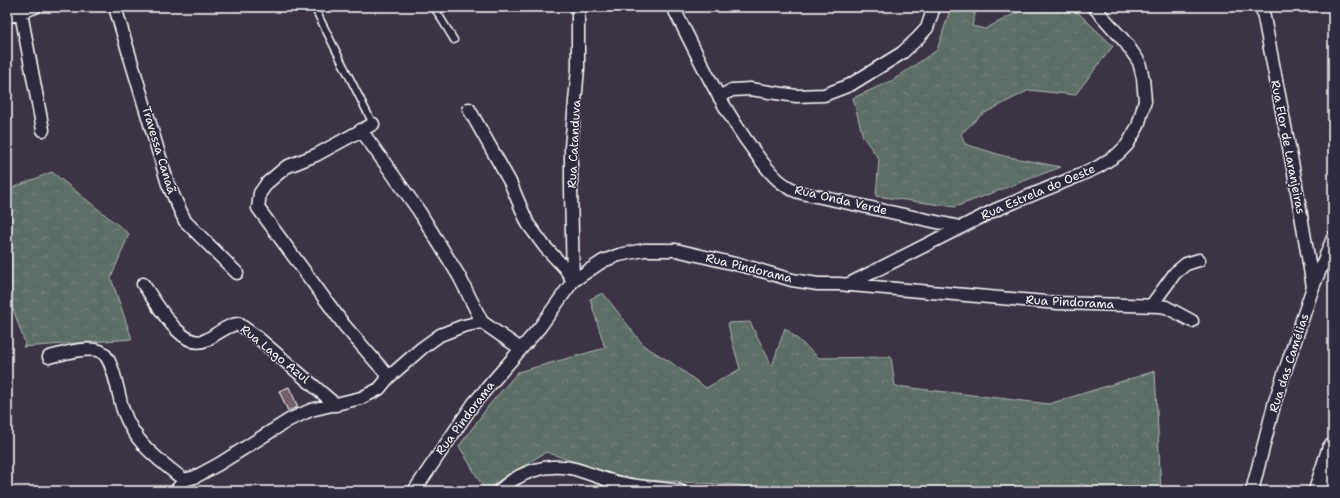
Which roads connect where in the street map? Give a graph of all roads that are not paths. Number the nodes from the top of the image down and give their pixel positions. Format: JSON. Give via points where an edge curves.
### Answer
{"nodes":[{"id":1,"x":34,"y":7,"type":"edge"},
{"id":2,"x":115,"y":7,"type":"edge"},
{"id":3,"x":314,"y":7,"type":"edge"},
{"id":4,"x":434,"y":7,"type":"edge"},
{"id":5,"x":578,"y":7,"type":"edge"},
{"id":6,"x":673,"y":7,"type":"edge"},
{"id":7,"x":934,"y":7,"type":"edge"},
{"id":8,"x":1094,"y":7,"type":"edge"},
{"id":9,"x":1262,"y":7,"type":"edge"},
{"id":10,"x":21,"y":12,"type":"junction"},
{"id":11,"x":7,"y":17,"type":"edge"},
{"id":12,"x":454,"y":40,"type":"dead end"},
{"id":13,"x":719,"y":97,"type":"junction"},
{"id":14,"x":469,"y":109,"type":"dead end"},
{"id":15,"x":372,"y":124,"type":"joint"},
{"id":16,"x":44,"y":130,"type":"dead end"},
{"id":17,"x":362,"y":130,"type":"junction"},
{"id":18,"x":960,"y":228,"type":"junction"},
{"id":19,"x":1333,"y":238,"type":"edge"},
{"id":20,"x":1199,"y":260,"type":"dead end"},
{"id":21,"x":238,"y":273,"type":"dead end"},
{"id":22,"x":573,"y":280,"type":"junction"},
{"id":23,"x":143,"y":284,"type":"dead end"},
{"id":24,"x":847,"y":284,"type":"junction"},
{"id":25,"x":1313,"y":287,"type":"junction"},
{"id":26,"x":1151,"y":306,"type":"junction"},
{"id":27,"x":1192,"y":321,"type":"dead end"},
{"id":28,"x":482,"y":322,"type":"junction"},
{"id":29,"x":174,"y":337,"type":"dead end"},
{"id":30,"x":196,"y":343,"type":"junction"},
{"id":31,"x":521,"y":349,"type":"junction"},
{"id":32,"x":49,"y":357,"type":"dead end"},
{"id":33,"x":389,"y":377,"type":"junction"},
{"id":34,"x":336,"y":405,"type":"junction"},
{"id":35,"x":1333,"y":450,"type":"edge"},
{"id":36,"x":184,"y":480,"type":"junction"},
{"id":37,"x":176,"y":491,"type":"edge"},
{"id":38,"x":414,"y":491,"type":"edge"},
{"id":39,"x":499,"y":491,"type":"edge"},
{"id":40,"x":680,"y":491,"type":"edge"},
{"id":41,"x":1252,"y":491,"type":"edge"},
{"id":42,"x":1320,"y":491,"type":"edge"}],
"edges":[{"from":1,"to":10,"type":"street"},
{"from":2,"to":21,"type":"street","name":"Travessa Canaã","via":[[175,202],[185,221]]},
{"from":3,"to":15,"type":"lane"},
{"from":4,"to":12,"type":"lane"},
{"from":5,"to":22,"type":"street","name":"Rua Catanduva","via":[[578,68],[571,147]]},
{"from":6,"to":13,"type":"street","name":"Rua Onda Verde"},
{"from":7,"to":13,"type":"street","via":[[927,28],[902,53],[850,85],[824,95],[796,96],[750,89],[732,90]]},
{"from":8,"to":18,"type":"street","name":"Rua Estrela do Oeste","via":[[1139,62],[1145,101],[1138,126],[1118,154],[1098,167],[995,210]]},
{"from":9,"to":25,"type":"street","name":"Rua Flor de Laranjeiras"},
{"from":10,"to":11,"type":"street"},
{"from":10,"to":16,"type":"street"},
{"from":13,"to":18,"type":"street","name":"Rua Onda Verde","via":[[763,164],[783,185],[795,191]]},
{"from":14,"to":22,"type":"street","via":[[510,182],[528,224]]},
{"from":15,"to":17,"type":"street"},
{"from":17,"to":28,"type":"street","via":[[419,211],[459,276]]},
{"from":17,"to":33,"type":"street","via":[[316,155],[286,167],[267,182],[260,194],[258,208],[344,325]]},
{"from":18,"to":24,"type":"street","name":"Rua Estrela do Oeste"},
{"from":19,"to":25,"type":"street","name":"Rua das Camélias"},
{"from":20,"to":26,"type":"street","via":[[1186,264],[1175,273]]},
{"from":22,"to":24,"type":"street","name":"Rua Pindorama","via":[[603,261],[619,255],[644,250],[676,250],[792,280],[818,284]]},
{"from":22,"to":31,"type":"street","name":"Rua Pindorama"},
{"from":23,"to":30,"type":"street","via":[[182,336]]},
{"from":24,"to":26,"type":"street","name":"Rua Pindorama","via":[[1058,303]]},
{"from":25,"to":41,"type":"street","name":"Rua das Camélias","via":[[1275,401]]},
{"from":26,"to":27,"type":"street","name":"Rua Pindorama","via":[[1166,307]]},
{"from":28,"to":31,"type":"street"},
{"from":28,"to":33,"type":"street","via":[[440,335]]},
{"from":29,"to":30,"type":"street","via":[[186,346]]},
{"from":30,"to":34,"type":"street","name":"Rua Lago Azul","via":[[239,324]]},
{"from":31,"to":38,"type":"street","name":"Rua Pindorama","via":[[474,403]]},
{"from":32,"to":36,"type":"street","via":[[88,349],[101,351],[107,356],[128,423],[147,450]]},
{"from":33,"to":34,"type":"street","via":[[380,389]]},
{"from":34,"to":36,"type":"street","via":[[311,410],[289,420],[219,464]]},
{"from":35,"to":42,"type":"highway"},
{"from":36,"to":37,"type":"street"},
{"from":39,"to":40,"type":"street","via":[[508,483],[539,468],[556,466],[617,483]]}]}
